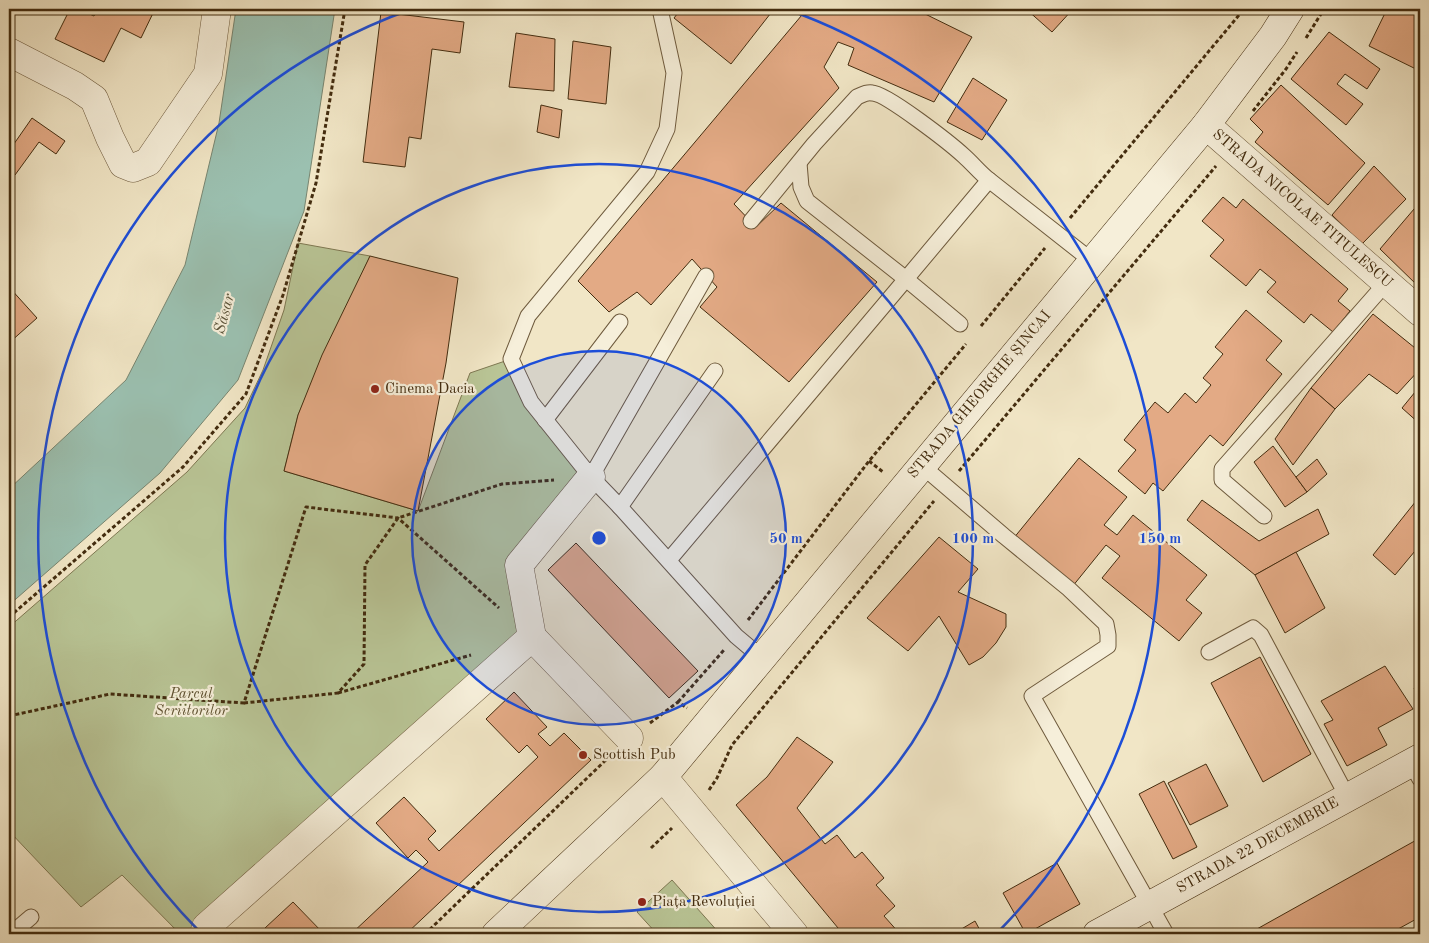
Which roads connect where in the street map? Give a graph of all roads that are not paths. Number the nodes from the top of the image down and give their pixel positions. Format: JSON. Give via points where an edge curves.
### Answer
{"nodes":[{"id":1,"x":217,"y":9,"type":"edge"},
{"id":2,"x":660,"y":9,"type":"edge"},
{"id":3,"x":1290,"y":9,"type":"edge"},
{"id":4,"x":9,"y":52,"type":"edge"},
{"id":5,"x":1206,"y":125,"type":"junction"},
{"id":6,"x":799,"y":163,"type":"junction"},
{"id":7,"x":989,"y":180,"type":"junction"},
{"id":8,"x":751,"y":221,"type":"dead end"},
{"id":9,"x":1092,"y":261,"type":"junction"},
{"id":10,"x":706,"y":276,"type":"dead end"},
{"id":11,"x":906,"y":279,"type":"junction"},
{"id":12,"x":1386,"y":283,"type":"junction"},
{"id":13,"x":1420,"y":312,"type":"edge"},
{"id":14,"x":620,"y":322,"type":"dead end"},
{"id":15,"x":960,"y":324,"type":"dead end"},
{"id":16,"x":715,"y":371,"type":"dead end"},
{"id":17,"x":545,"y":420,"type":"junction"},
{"id":18,"x":921,"y":465,"type":"junction"},
{"id":19,"x":591,"y":477,"type":"junction"},
{"id":20,"x":620,"y":507,"type":"junction"},
{"id":21,"x":1264,"y":516,"type":"dead end"},
{"id":22,"x":669,"y":560,"type":"junction"},
{"id":23,"x":532,"y":637,"type":"junction"},
{"id":24,"x":1209,"y":652,"type":"dead end"},
{"id":25,"x":762,"y":658,"type":"junction"},
{"id":26,"x":629,"y":738,"type":"road end"},
{"id":27,"x":1417,"y":767,"type":"edge"},
{"id":28,"x":663,"y":777,"type":"junction"},
{"id":29,"x":1348,"y":798,"type":"junction"},
{"id":30,"x":1150,"y":905,"type":"junction"},
{"id":31,"x":31,"y":917,"type":"dead end"},
{"id":32,"x":12,"y":934,"type":"edge"},
{"id":33,"x":204,"y":934,"type":"edge"},
{"id":34,"x":496,"y":934,"type":"edge"},
{"id":35,"x":794,"y":934,"type":"edge"},
{"id":36,"x":1097,"y":934,"type":"edge"},
{"id":37,"x":1166,"y":934,"type":"edge"}],
"edges":[{"from":1,"to":4,"type":"street","via":[[208,74],[148,162],[133,168],[123,164],[94,99]]},
{"from":2,"to":17,"type":"lane","via":[[674,73],[667,129],[647,172],[528,316],[511,359],[531,402]]},
{"from":3,"to":5,"type":"street","name":"STRADA GHEORGHE ȘINCAI"},
{"from":5,"to":9,"type":"street","name":"STRADA GHEORGHE ȘINCAI"},
{"from":5,"to":12,"type":"street","name":"STRADA NICOLAE TITULESCU"},
{"from":6,"to":7,"type":"lane","via":[[857,97],[873,92],[898,105],[929,128]]},
{"from":6,"to":8,"type":"lane"},
{"from":6,"to":11,"type":"lane","via":[[801,187],[807,202]]},
{"from":7,"to":9,"type":"lane"},
{"from":7,"to":11,"type":"lane"},
{"from":9,"to":18,"type":"street","name":"STRADA GHEORGHE ȘINCAI"},
{"from":10,"to":19,"type":"lane"},
{"from":11,"to":15,"type":"lane"},
{"from":11,"to":22,"type":"lane"},
{"from":12,"to":13,"type":"street","name":"STRADA NICOLAE TITULESCU"},
{"from":12,"to":21,"type":"lane","via":[[1222,468],[1222,480]]},
{"from":14,"to":17,"type":"lane"},
{"from":16,"to":20,"type":"lane"},
{"from":17,"to":19,"type":"lane"},
{"from":18,"to":25,"type":"street","name":"STRADA GHEORGHE ȘINCAI"},
{"from":18,"to":30,"type":"lane","via":[[1106,624],[1108,646],[1032,696]]},
{"from":19,"to":20,"type":"lane"},
{"from":19,"to":23,"type":"street","via":[[519,565]]},
{"from":20,"to":22,"type":"lane"},
{"from":22,"to":25,"type":"lane","via":[[736,636]]},
{"from":23,"to":26,"type":"street"},
{"from":23,"to":33,"type":"street","via":[[206,927]]},
{"from":24,"to":29,"type":"lane","via":[[1253,628],[1261,635]]},
{"from":25,"to":28,"type":"street","name":"STRADA GHEORGHE ȘINCAI"},
{"from":27,"to":29,"type":"street","name":"STRADA 22 DECEMBRIE"},
{"from":28,"to":34,"type":"street"},
{"from":28,"to":35,"type":"street"},
{"from":29,"to":30,"type":"street","name":"STRADA 22 DECEMBRIE"},
{"from":30,"to":36,"type":"street","name":"STRADA 22 DECEMBRIE"},
{"from":30,"to":37,"type":"lane"},
{"from":31,"to":32,"type":"lane"}]}
